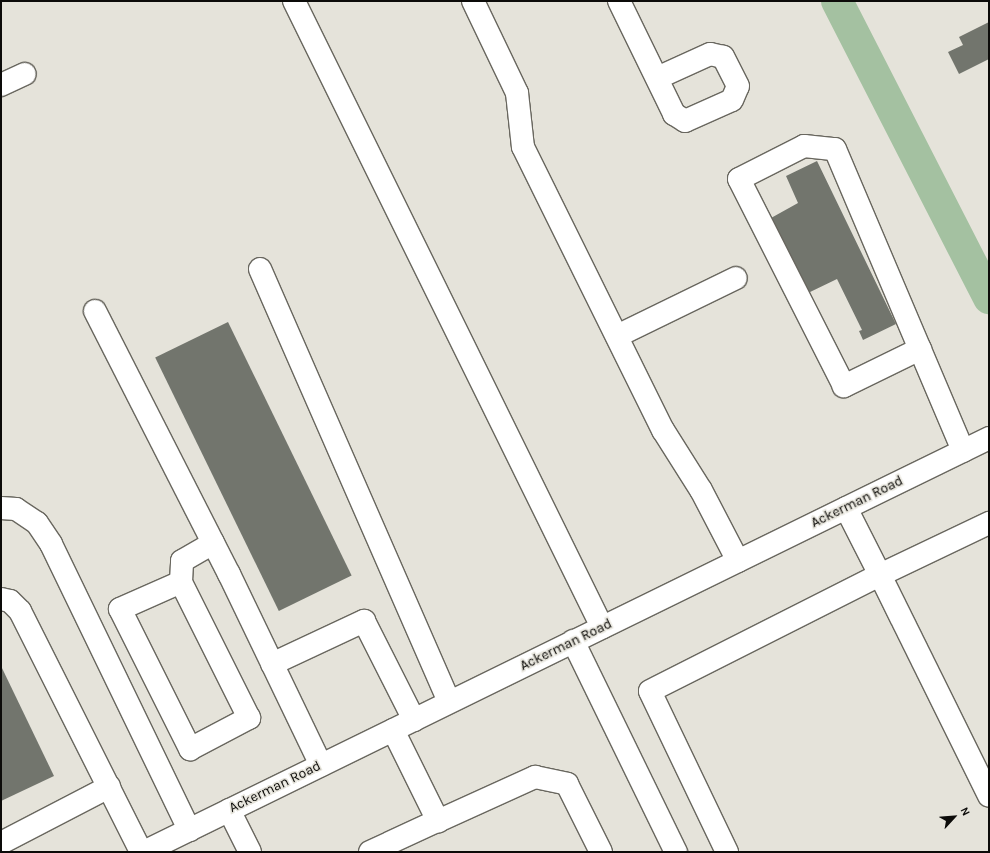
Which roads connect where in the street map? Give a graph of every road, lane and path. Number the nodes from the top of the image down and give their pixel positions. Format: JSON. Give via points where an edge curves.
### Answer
{"nodes":[{"id":1,"x":294,"y":1,"type":"edge"},
{"id":2,"x":473,"y":1,"type":"edge"},
{"id":3,"x":619,"y":1,"type":"edge"},
{"id":4,"x":25,"y":74,"type":"dead end"},
{"id":5,"x":657,"y":78,"type":"dead end"},
{"id":6,"x":1,"y":85,"type":"edge"},
{"id":7,"x":260,"y":269,"type":"dead end"},
{"id":8,"x":736,"y":278,"type":"dead end"},
{"id":9,"x":95,"y":312,"type":"dead end"},
{"id":10,"x":617,"y":336,"type":"junction"},
{"id":11,"x":920,"y":349,"type":"junction"},
{"id":12,"x":987,"y":444,"type":"edge"},
{"id":13,"x":963,"y":451,"type":"junction"},
{"id":14,"x":1,"y":508,"type":"edge"},
{"id":15,"x":846,"y":508,"type":"junction"},
{"id":16,"x":989,"y":523,"type":"edge"},
{"id":17,"x":213,"y":544,"type":"junction"},
{"id":18,"x":738,"y":561,"type":"junction"},
{"id":19,"x":880,"y":575,"type":"junction"},
{"id":20,"x":181,"y":582,"type":"junction"},
{"id":21,"x":1,"y":599,"type":"edge"},
{"id":22,"x":602,"y":627,"type":"junction"},
{"id":23,"x":573,"y":641,"type":"junction"},
{"id":24,"x":272,"y":664,"type":"junction"},
{"id":25,"x":449,"y":702,"type":"junction"},
{"id":26,"x":414,"y":720,"type":"junction"},
{"id":27,"x":393,"y":730,"type":"junction"},
{"id":28,"x":322,"y":765,"type":"junction"},
{"id":29,"x":109,"y":787,"type":"junction"},
{"id":30,"x":989,"y":796,"type":"edge"},
{"id":31,"x":229,"y":810,"type":"junction"},
{"id":32,"x":439,"y":820,"type":"junction"},
{"id":33,"x":179,"y":840,"type":"edge"},
{"id":34,"x":1,"y":843,"type":"edge"},
{"id":35,"x":143,"y":852,"type":"edge"},
{"id":36,"x":250,"y":852,"type":"edge"},
{"id":37,"x":370,"y":852,"type":"edge"},
{"id":38,"x":601,"y":852,"type":"edge"},
{"id":39,"x":676,"y":852,"type":"edge"},
{"id":40,"x":728,"y":852,"type":"edge"}],
"edges":[{"from":1,"to":22,"type":"street"},
{"from":2,"to":10,"type":"street","via":[[517,93],[523,147]]},
{"from":3,"to":5,"type":"street"},
{"from":4,"to":6,"type":"street"},
{"from":7,"to":25,"type":"street"},
{"from":8,"to":10,"type":"street"},
{"from":9,"to":17,"type":"street"},
{"from":10,"to":18,"type":"street","via":[[663,430],[701,490]]},
{"from":11,"to":11,"type":"street","via":[[835,148],[804,146],[739,179],[844,386]]},
{"from":11,"to":13,"type":"street"},
{"from":12,"to":13,"type":"street","name":"Ackerman Road"},
{"from":13,"to":15,"type":"street","name":"Ackerman Road"},
{"from":14,"to":33,"type":"street","via":[[16,510],[37,523],[51,544]]},
{"from":15,"to":18,"type":"street","name":"Ackerman Road"},
{"from":15,"to":19,"type":"street"},
{"from":16,"to":19,"type":"street"},
{"from":17,"to":20,"type":"street","via":[[182,561]]},
{"from":17,"to":24,"type":"street"},
{"from":18,"to":22,"type":"street","name":"Ackerman Road"},
{"from":19,"to":30,"type":"street"},
{"from":19,"to":40,"type":"street","via":[[650,691]]},
{"from":20,"to":20,"type":"street","via":[[249,718],[190,749],[120,609]]},
{"from":21,"to":29,"type":"street","via":[[10,601],[20,611]]},
{"from":22,"to":23,"type":"street","name":"Ackerman Road"},
{"from":23,"to":25,"type":"street","name":"Ackerman Road"},
{"from":23,"to":39,"type":"street"},
{"from":24,"to":26,"type":"street","via":[[364,621]]},
{"from":24,"to":28,"type":"street"},
{"from":25,"to":26,"type":"street","name":"Ackerman Road"},
{"from":26,"to":27,"type":"street","name":"Ackerman Road"},
{"from":27,"to":28,"type":"street","name":"Ackerman Road"},
{"from":27,"to":32,"type":"street"},
{"from":28,"to":31,"type":"street","name":"Ackerman Road"},
{"from":29,"to":34,"type":"street"},
{"from":29,"to":35,"type":"street"},
{"from":31,"to":33,"type":"street","name":"Ackerman Road"},
{"from":31,"to":36,"type":"street"},
{"from":32,"to":37,"type":"street"},
{"from":32,"to":38,"type":"street","via":[[535,777],[567,784]]},
{"from":33,"to":35,"type":"street","name":"Ackerman Road"}]}
